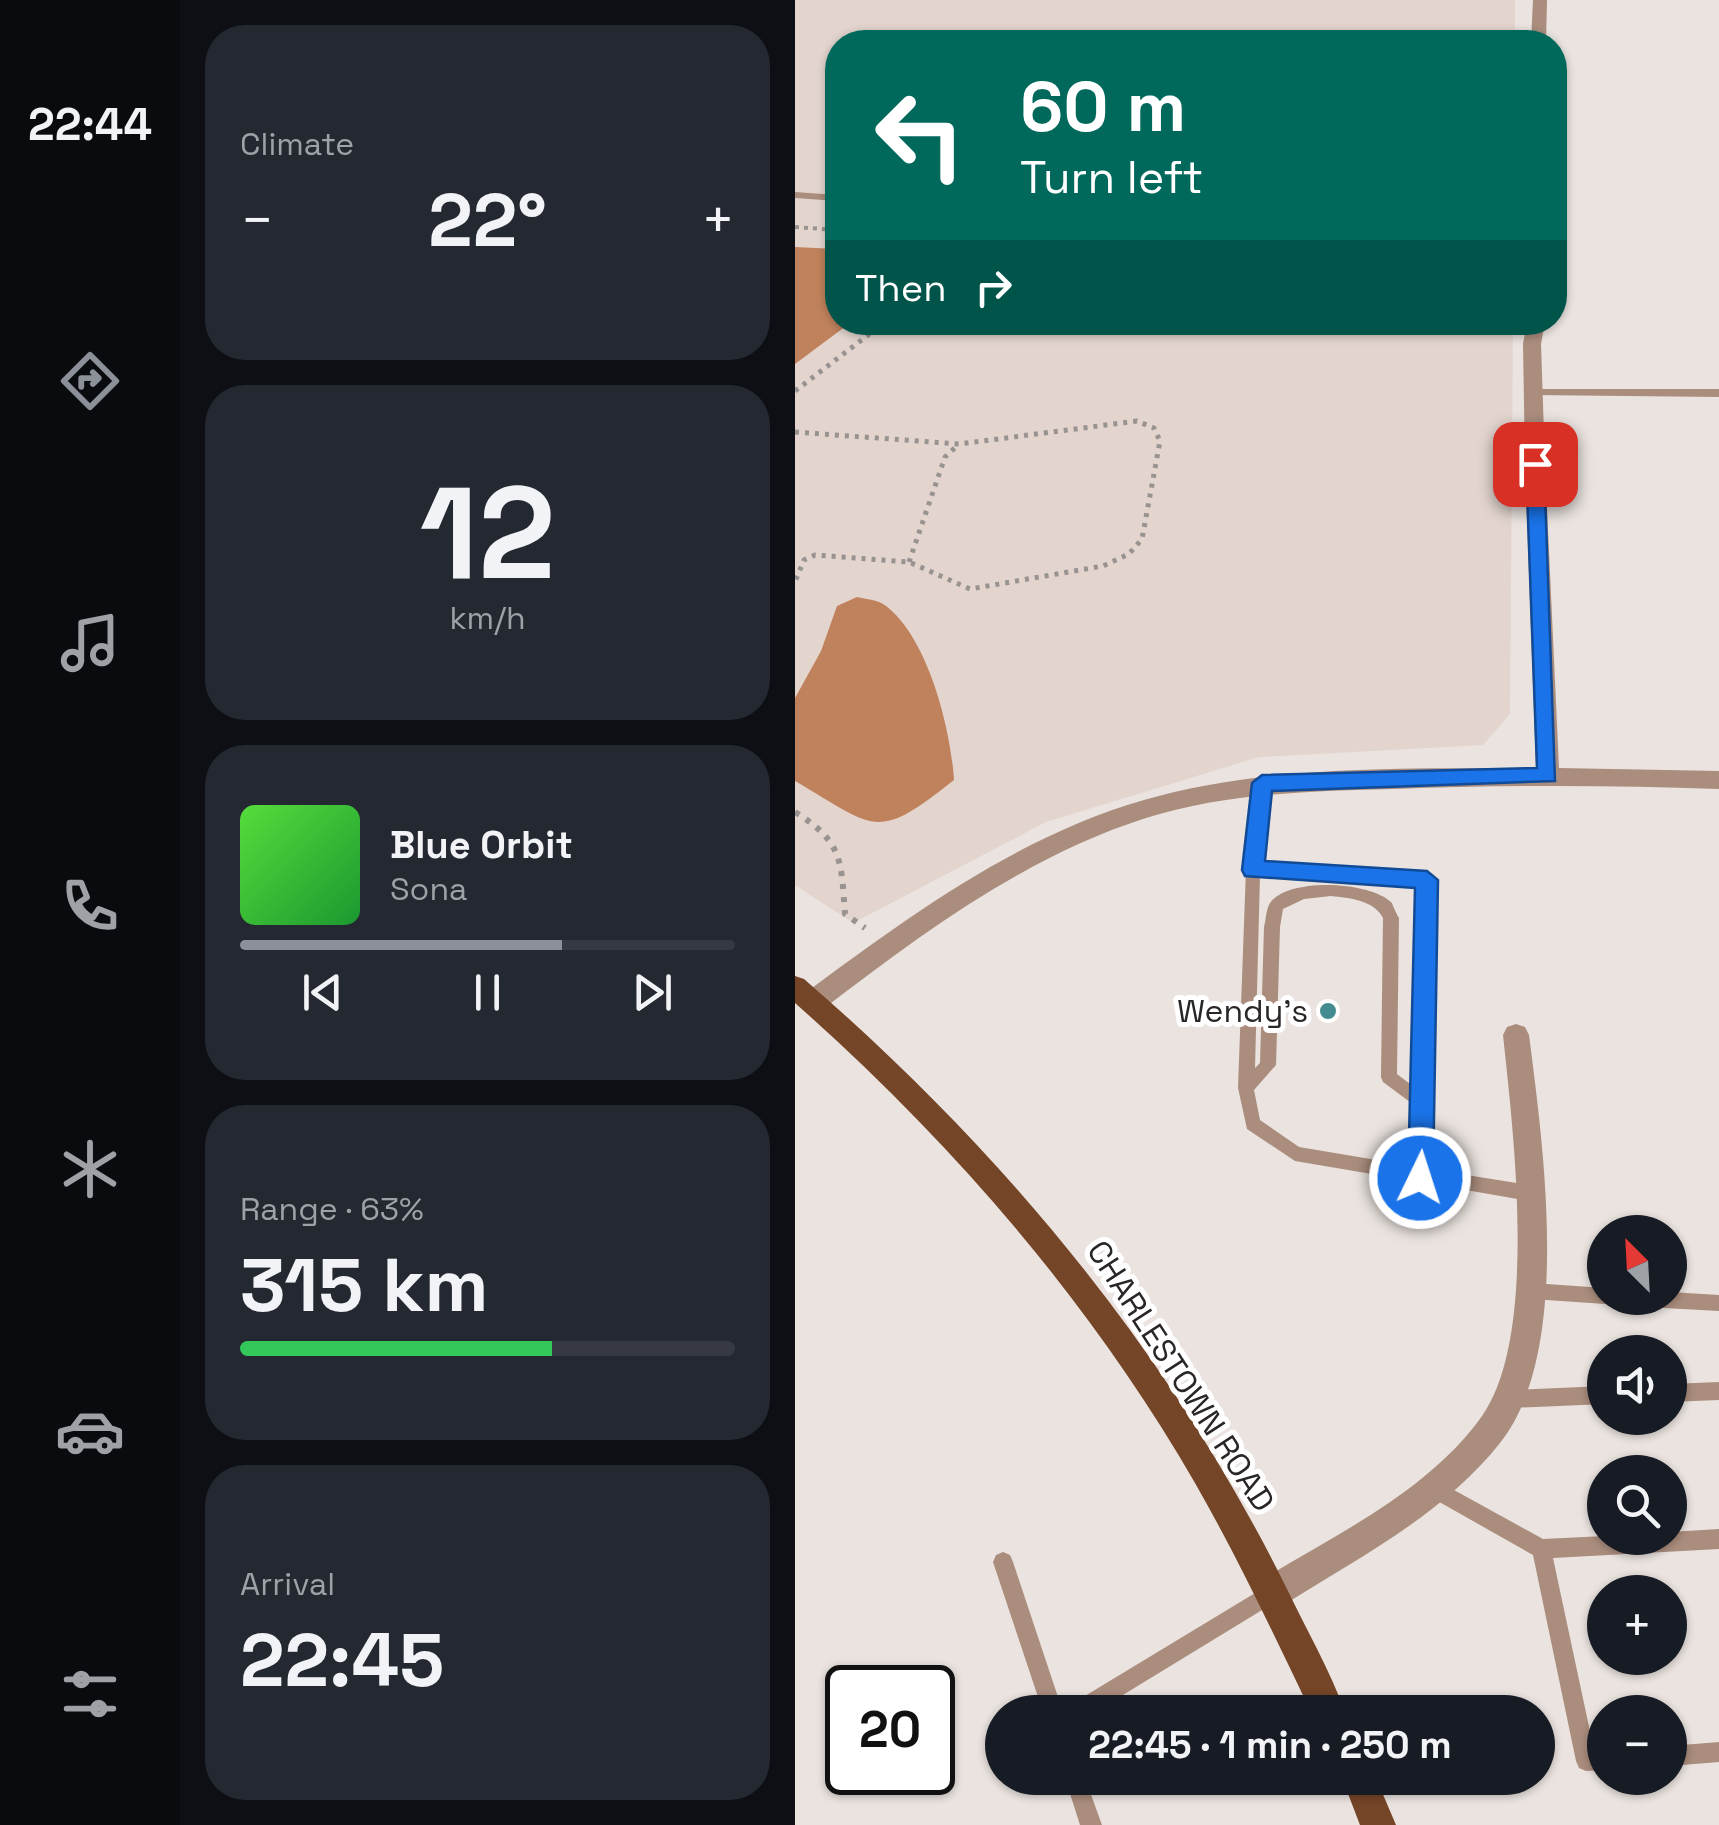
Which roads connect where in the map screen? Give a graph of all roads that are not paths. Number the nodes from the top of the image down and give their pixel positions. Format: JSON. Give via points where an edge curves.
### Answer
{"nodes":[{"id":1,"x":1541,"y":0,"type":"edge"},
{"id":2,"x":1540,"y":30,"type":"edge"},
{"id":3,"x":795,"y":195,"type":"edge"},
{"id":4,"x":825,"y":197,"type":"edge"},
{"id":5,"x":1536,"y":335,"type":"edge"},
{"id":6,"x":1535,"y":393,"type":"junction"},
{"id":7,"x":1719,"y":393,"type":"edge"},
{"id":8,"x":1548,"y":776,"type":"junction"},
{"id":9,"x":1719,"y":780,"type":"edge"},
{"id":10,"x":1262,"y":783,"type":"junction"},
{"id":11,"x":1253,"y":870,"type":"junction"},
{"id":12,"x":804,"y":994,"type":"edge"},
{"id":13,"x":1516,"y":1035,"type":"dead end"},
{"id":14,"x":1245,"y":1088,"type":"junction"},
{"id":15,"x":1425,"y":1104,"type":"junction"},
{"id":16,"x":1420,"y":1178,"type":"junction"},
{"id":17,"x":1535,"y":1194,"type":"junction"},
{"id":18,"x":1532,"y":1292,"type":"junction"},
{"id":19,"x":1587,"y":1295,"type":"edge"},
{"id":20,"x":1687,"y":1302,"type":"edge"},
{"id":21,"x":1719,"y":1304,"type":"edge"},
{"id":22,"x":1719,"y":1391,"type":"edge"},
{"id":23,"x":1687,"y":1392,"type":"edge"},
{"id":24,"x":1587,"y":1397,"type":"edge"},
{"id":25,"x":1509,"y":1399,"type":"junction"},
{"id":26,"x":1434,"y":1488,"type":"junction"},
{"id":27,"x":1719,"y":1539,"type":"edge"},
{"id":28,"x":1541,"y":1550,"type":"junction"},
{"id":29,"x":1003,"y":1562,"type":"dead end"},
{"id":30,"x":1270,"y":1594,"type":"junction"},
{"id":31,"x":1047,"y":1695,"type":"edge"},
{"id":32,"x":1105,"y":1695,"type":"edge"},
{"id":33,"x":1320,"y":1695,"type":"edge"},
{"id":34,"x":1719,"y":1752,"type":"edge"},
{"id":35,"x":1687,"y":1755,"type":"edge"},
{"id":36,"x":1587,"y":1761,"type":"edge"},
{"id":37,"x":1081,"y":1795,"type":"edge"},
{"id":38,"x":1366,"y":1795,"type":"edge"},
{"id":39,"x":1091,"y":1825,"type":"edge"},
{"id":40,"x":1378,"y":1825,"type":"edge"}],
"edges":[{"from":1,"to":2,"type":"street"},
{"from":3,"to":4,"type":"lane"},
{"from":5,"to":6,"type":"street"},
{"from":6,"to":7,"type":"lane"},
{"from":6,"to":8,"type":"street"},
{"from":8,"to":9,"type":"street"},
{"from":8,"to":10,"type":"street"},
{"from":10,"to":11,"type":"lane"},
{"from":10,"to":12,"type":"street","via":[[1112,820],[1025,858]]},
{"from":11,"to":14,"type":"lane"},
{"from":11,"to":15,"type":"lane","via":[[1427,880]]},
{"from":12,"to":30,"type":"main road","name":"CHARLESTOWN ROAD","via":[[998,1180],[1085,1289],[1167,1410]]},
{"from":13,"to":17,"type":"street"},
{"from":14,"to":15,"type":"lane","via":[[1268,1065],[1276,906],[1315,890],[1353,892],[1386,907],[1391,918],[1389,1077]]},
{"from":14,"to":16,"type":"lane","via":[[1253,1124],[1295,1154]]},
{"from":15,"to":16,"type":"lane"},
{"from":16,"to":17,"type":"lane"},
{"from":17,"to":18,"type":"street"},
{"from":18,"to":19,"type":"lane"},
{"from":18,"to":25,"type":"street"},
{"from":20,"to":21,"type":"lane"},
{"from":22,"to":23,"type":"lane"},
{"from":24,"to":25,"type":"lane"},
{"from":25,"to":26,"type":"street","via":[[1490,1431]]},
{"from":26,"to":28,"type":"lane"},
{"from":26,"to":30,"type":"street"},
{"from":27,"to":28,"type":"lane"},
{"from":28,"to":36,"type":"lane"},
{"from":29,"to":31,"type":"lane"},
{"from":30,"to":32,"type":"lane"},
{"from":30,"to":33,"type":"main road","name":"CHARLESTOWN ROAD"},
{"from":34,"to":35,"type":"lane"},
{"from":37,"to":39,"type":"lane"},
{"from":38,"to":40,"type":"main road"}]}
